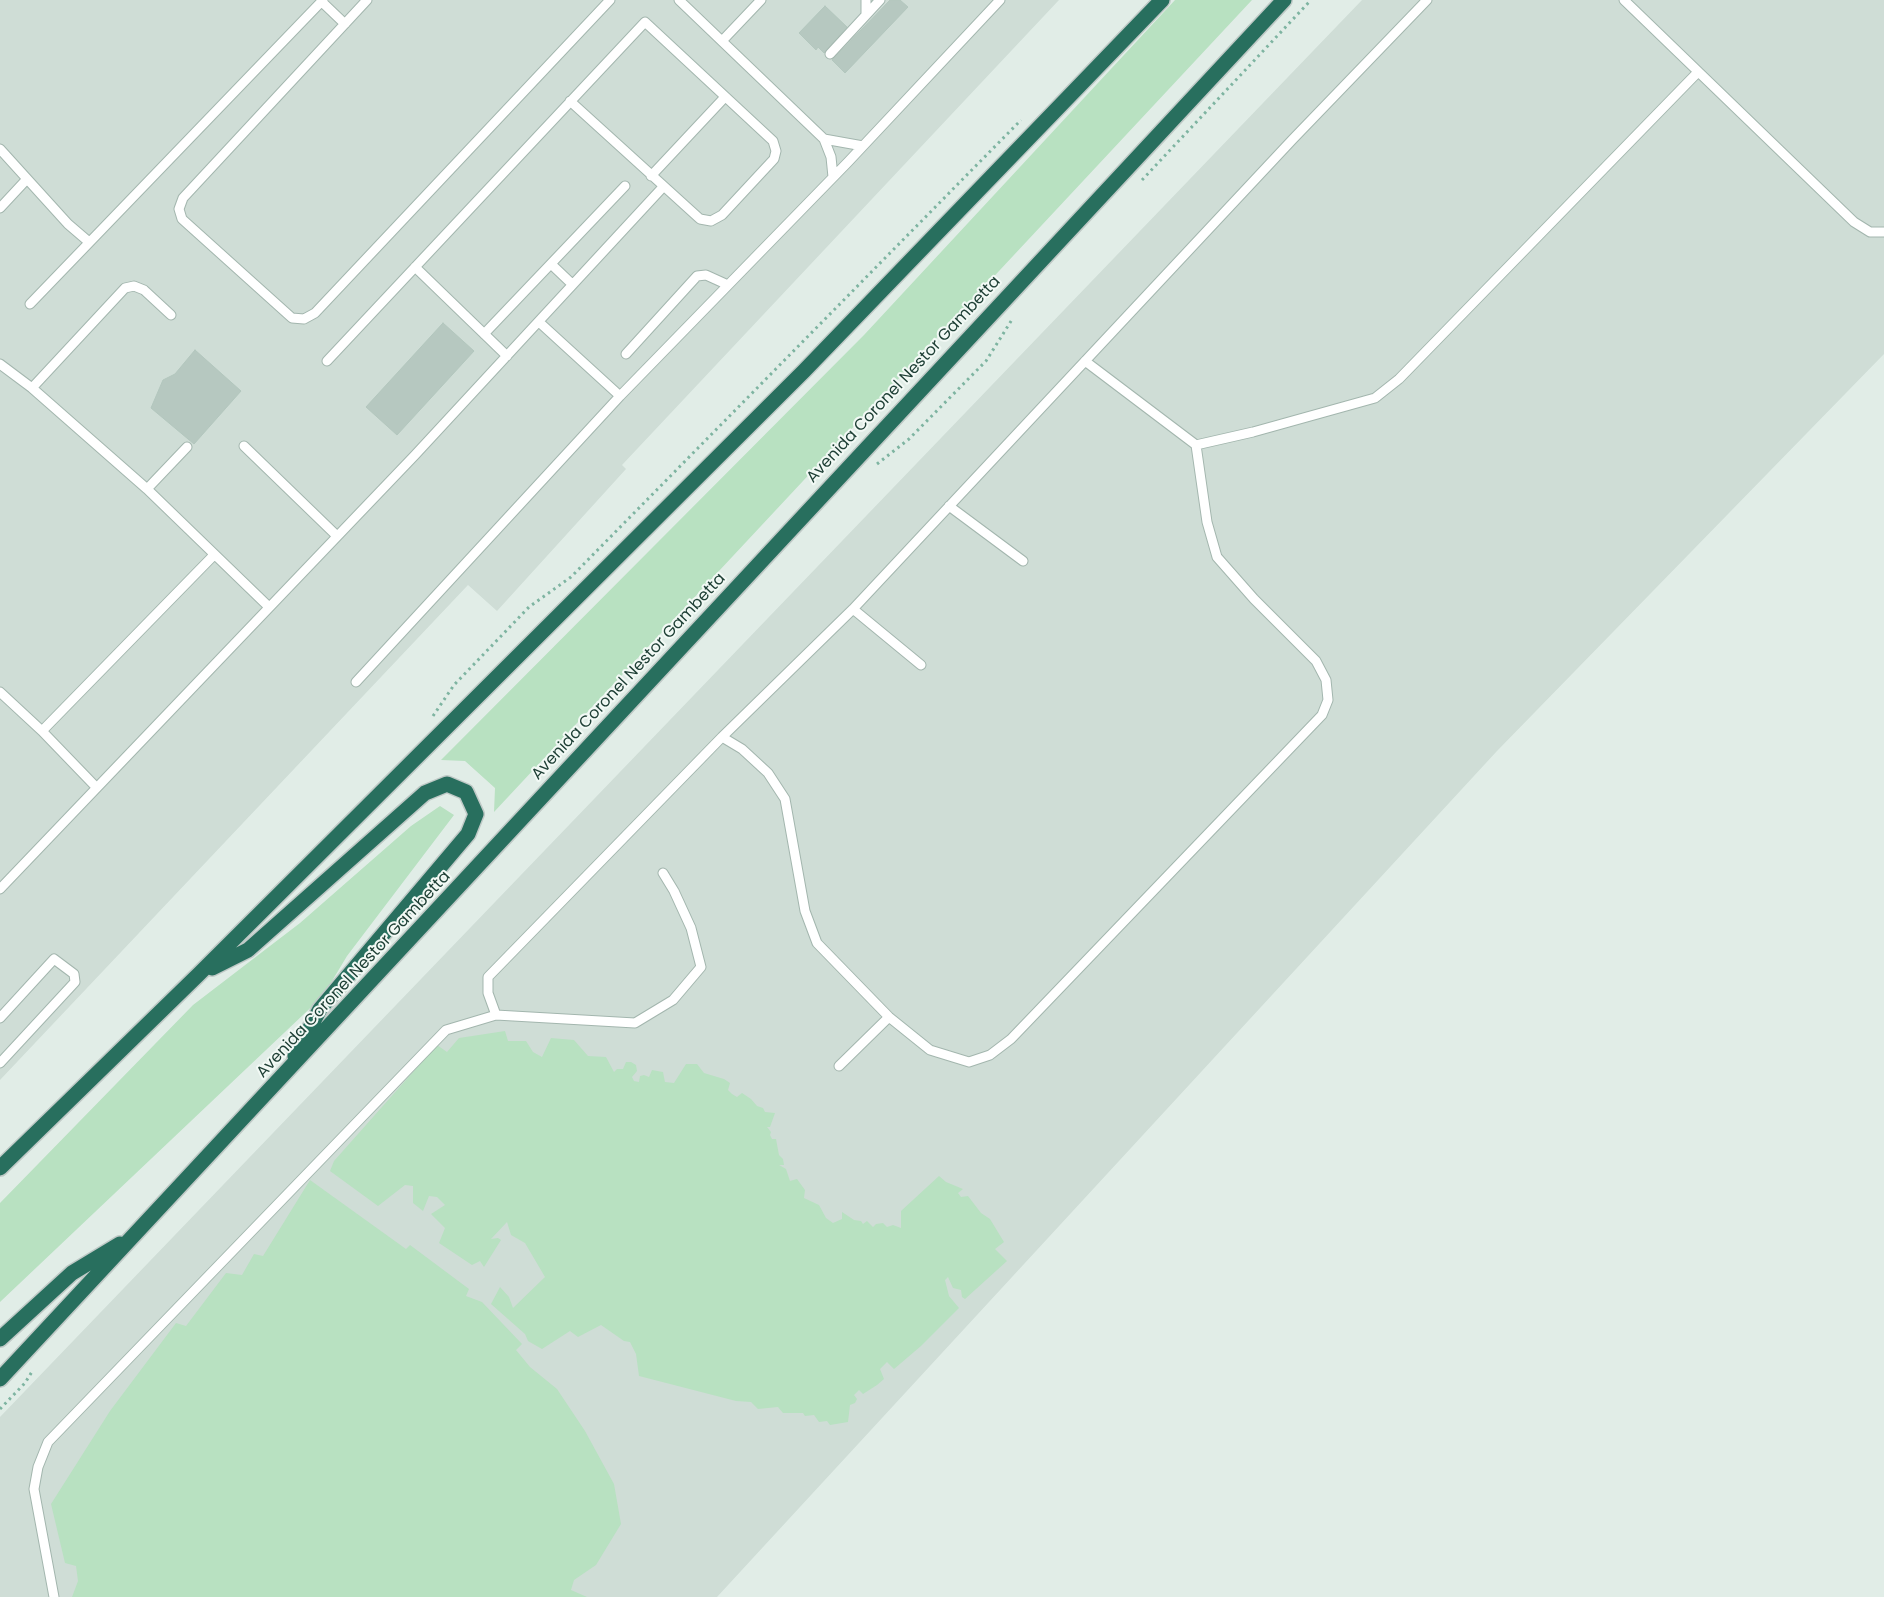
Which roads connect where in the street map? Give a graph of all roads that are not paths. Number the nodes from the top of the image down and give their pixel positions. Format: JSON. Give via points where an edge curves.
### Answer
{"nodes":[{"id":1,"x":367,"y":0,"type":"edge"},
{"id":2,"x":610,"y":0,"type":"edge"},
{"id":3,"x":679,"y":0,"type":"edge"},
{"id":4,"x":866,"y":0,"type":"edge"},
{"id":5,"x":880,"y":0,"type":"edge"},
{"id":6,"x":1000,"y":0,"type":"edge"},
{"id":7,"x":1162,"y":0,"type":"edge"},
{"id":8,"x":1284,"y":0,"type":"edge"},
{"id":9,"x":1427,"y":0,"type":"edge"},
{"id":10,"x":1624,"y":0,"type":"edge"},
{"id":11,"x":322,"y":1,"type":"edge"},
{"id":12,"x":758,"y":1,"type":"edge"},
{"id":13,"x":866,"y":15,"type":"junction"},
{"id":14,"x":345,"y":24,"type":"junction"},
{"id":15,"x":722,"y":41,"type":"junction"},
{"id":16,"x":830,"y":54,"type":"dead end"},
{"id":17,"x":1698,"y":72,"type":"junction"},
{"id":18,"x":725,"y":98,"type":"junction"},
{"id":19,"x":570,"y":101,"type":"junction"},
{"id":20,"x":824,"y":139,"type":"junction"},
{"id":21,"x":863,"y":146,"type":"junction"},
{"id":22,"x":0,"y":149,"type":"edge"},
{"id":23,"x":651,"y":176,"type":"junction"},
{"id":24,"x":833,"y":177,"type":"junction"},
{"id":25,"x":27,"y":179,"type":"junction"},
{"id":26,"x":624,"y":186,"type":"dead end"},
{"id":27,"x":663,"y":187,"type":"junction"},
{"id":28,"x":0,"y":208,"type":"edge"},
{"id":29,"x":1884,"y":232,"type":"edge"},
{"id":30,"x":89,"y":242,"type":"junction"},
{"id":31,"x":551,"y":264,"type":"junction"},
{"id":32,"x":415,"y":267,"type":"junction"},
{"id":33,"x":572,"y":284,"type":"junction"},
{"id":34,"x":728,"y":285,"type":"junction"},
{"id":35,"x":30,"y":304,"type":"dead end"},
{"id":36,"x":171,"y":315,"type":"dead end"},
{"id":37,"x":538,"y":322,"type":"junction"},
{"id":38,"x":484,"y":334,"type":"junction"},
{"id":39,"x":626,"y":354,"type":"dead end"},
{"id":40,"x":507,"y":356,"type":"junction"},
{"id":41,"x":326,"y":361,"type":"dead end"},
{"id":42,"x":1085,"y":361,"type":"junction"},
{"id":43,"x":0,"y":364,"type":"edge"},
{"id":44,"x":32,"y":388,"type":"junction"},
{"id":45,"x":620,"y":396,"type":"junction"},
{"id":46,"x":1196,"y":445,"type":"junction"},
{"id":47,"x":244,"y":446,"type":"dead end"},
{"id":48,"x":187,"y":447,"type":"dead end"},
{"id":49,"x":146,"y":490,"type":"junction"},
{"id":50,"x":949,"y":506,"type":"junction"},
{"id":51,"x":337,"y":536,"type":"junction"},
{"id":52,"x":213,"y":556,"type":"junction"},
{"id":53,"x":1024,"y":561,"type":"dead end"},
{"id":54,"x":269,"y":607,"type":"junction"},
{"id":55,"x":853,"y":609,"type":"junction"},
{"id":56,"x":921,"y":665,"type":"dead end"},
{"id":57,"x":356,"y":682,"type":"dead end"},
{"id":58,"x":0,"y":692,"type":"edge"},
{"id":59,"x":42,"y":731,"type":"junction"},
{"id":60,"x":722,"y":737,"type":"junction"},
{"id":61,"x":96,"y":787,"type":"junction"},
{"id":62,"x":663,"y":873,"type":"dead end"},
{"id":63,"x":0,"y":889,"type":"edge"},
{"id":64,"x":199,"y":974,"type":"junction"},
{"id":65,"x":496,"y":1015,"type":"junction"},
{"id":66,"x":889,"y":1017,"type":"junction"},
{"id":67,"x":0,"y":1018,"type":"edge"},
{"id":68,"x":0,"y":1063,"type":"edge"},
{"id":69,"x":839,"y":1066,"type":"dead end"},
{"id":70,"x":285,"y":1075,"type":"junction"},
{"id":71,"x":0,"y":1166,"type":"edge"},
{"id":72,"x":137,"y":1234,"type":"junction"},
{"id":73,"x":0,"y":1339,"type":"edge"},
{"id":74,"x":0,"y":1379,"type":"edge"},
{"id":75,"x":54,"y":1597,"type":"edge"}],
"edges":[{"from":1,"to":14,"type":"lane"},
{"from":2,"to":14,"type":"lane","via":[[315,313],[304,319],[292,318],[182,219],[179,209],[183,198]]},
{"from":3,"to":15,"type":"lane"},
{"from":4,"to":13,"type":"lane"},
{"from":5,"to":13,"type":"lane"},
{"from":6,"to":21,"type":"lane"},
{"from":7,"to":64,"type":"highway","via":[[804,371]]},
{"from":8,"to":70,"type":"highway","name":"Avenida Coronel Nestor Gambetta"},
{"from":9,"to":42,"type":"lane"},
{"from":10,"to":17,"type":"lane"},
{"from":11,"to":14,"type":"lane"},
{"from":11,"to":30,"type":"lane"},
{"from":12,"to":15,"type":"lane"},
{"from":13,"to":16,"type":"lane"},
{"from":15,"to":20,"type":"lane"},
{"from":17,"to":29,"type":"lane","via":[[1854,222],[1870,232]]},
{"from":17,"to":46,"type":"lane","via":[[1399,379],[1375,398]]},
{"from":18,"to":19,"type":"lane","via":[[644,22]]},
{"from":18,"to":23,"type":"lane"},
{"from":18,"to":27,"type":"lane","via":[[773,141],[774,159],[722,215],[711,221],[700,219]]},
{"from":19,"to":23,"type":"lane"},
{"from":19,"to":32,"type":"lane"},
{"from":20,"to":21,"type":"lane"},
{"from":20,"to":24,"type":"lane","via":[[831,157]]},
{"from":21,"to":24,"type":"lane"},
{"from":22,"to":25,"type":"lane"},
{"from":23,"to":27,"type":"lane"},
{"from":24,"to":34,"type":"lane"},
{"from":25,"to":28,"type":"lane"},
{"from":25,"to":30,"type":"lane"},
{"from":26,"to":31,"type":"lane"},
{"from":27,"to":33,"type":"lane"},
{"from":30,"to":35,"type":"lane"},
{"from":31,"to":33,"type":"lane"},
{"from":31,"to":38,"type":"lane"},
{"from":32,"to":38,"type":"lane"},
{"from":32,"to":41,"type":"lane"},
{"from":33,"to":37,"type":"lane"},
{"from":34,"to":39,"type":"lane","via":[[706,275],[697,276]]},
{"from":34,"to":45,"type":"lane"},
{"from":36,"to":44,"type":"lane","via":[[144,290],[134,286],[125,288]]},
{"from":37,"to":40,"type":"lane"},
{"from":37,"to":45,"type":"lane"},
{"from":38,"to":40,"type":"lane"},
{"from":40,"to":51,"type":"lane"},
{"from":42,"to":46,"type":"lane"},
{"from":42,"to":50,"type":"lane"},
{"from":43,"to":44,"type":"lane"},
{"from":44,"to":49,"type":"lane"},
{"from":45,"to":57,"type":"lane"},
{"from":46,"to":66,"type":"lane","via":[[1207,522],[1217,557],[1316,661],[1326,680],[1328,700],[1322,715],[1011,1039],[990,1055],[969,1062],[950,1058],[930,1050]]},
{"from":47,"to":51,"type":"lane"},
{"from":48,"to":49,"type":"lane"},
{"from":49,"to":52,"type":"lane"},
{"from":50,"to":53,"type":"lane"},
{"from":50,"to":55,"type":"lane"},
{"from":51,"to":54,"type":"lane"},
{"from":52,"to":54,"type":"lane"},
{"from":52,"to":59,"type":"lane"},
{"from":54,"to":61,"type":"lane"},
{"from":55,"to":56,"type":"lane"},
{"from":55,"to":60,"type":"lane"},
{"from":58,"to":59,"type":"lane"},
{"from":59,"to":61,"type":"lane"},
{"from":60,"to":65,"type":"lane","via":[[488,977],[488,994]]},
{"from":60,"to":66,"type":"lane","via":[[742,748],[768,773],[785,799],[805,911],[817,943]]},
{"from":61,"to":63,"type":"lane"},
{"from":62,"to":65,"type":"lane","via":[[691,928],[701,967],[673,1000],[635,1023]]},
{"from":64,"to":70,"type":"highway","via":[[248,950],[425,793],[447,784],[466,792],[476,814],[468,834],[320,1008]]},
{"from":64,"to":71,"type":"highway"},
{"from":65,"to":75,"type":"lane","via":[[446,1030],[48,1442],[34,1489]]},
{"from":66,"to":69,"type":"lane"},
{"from":67,"to":68,"type":"lane","via":[[54,959],[74,974],[75,982]]},
{"from":70,"to":72,"type":"highway","name":"Avenida Coronel Nestor Gambetta"},
{"from":72,"to":73,"type":"highway","via":[[72,1273]]},
{"from":72,"to":74,"type":"highway","name":"Avenida Coronel Nestor Gambetta"}]}
